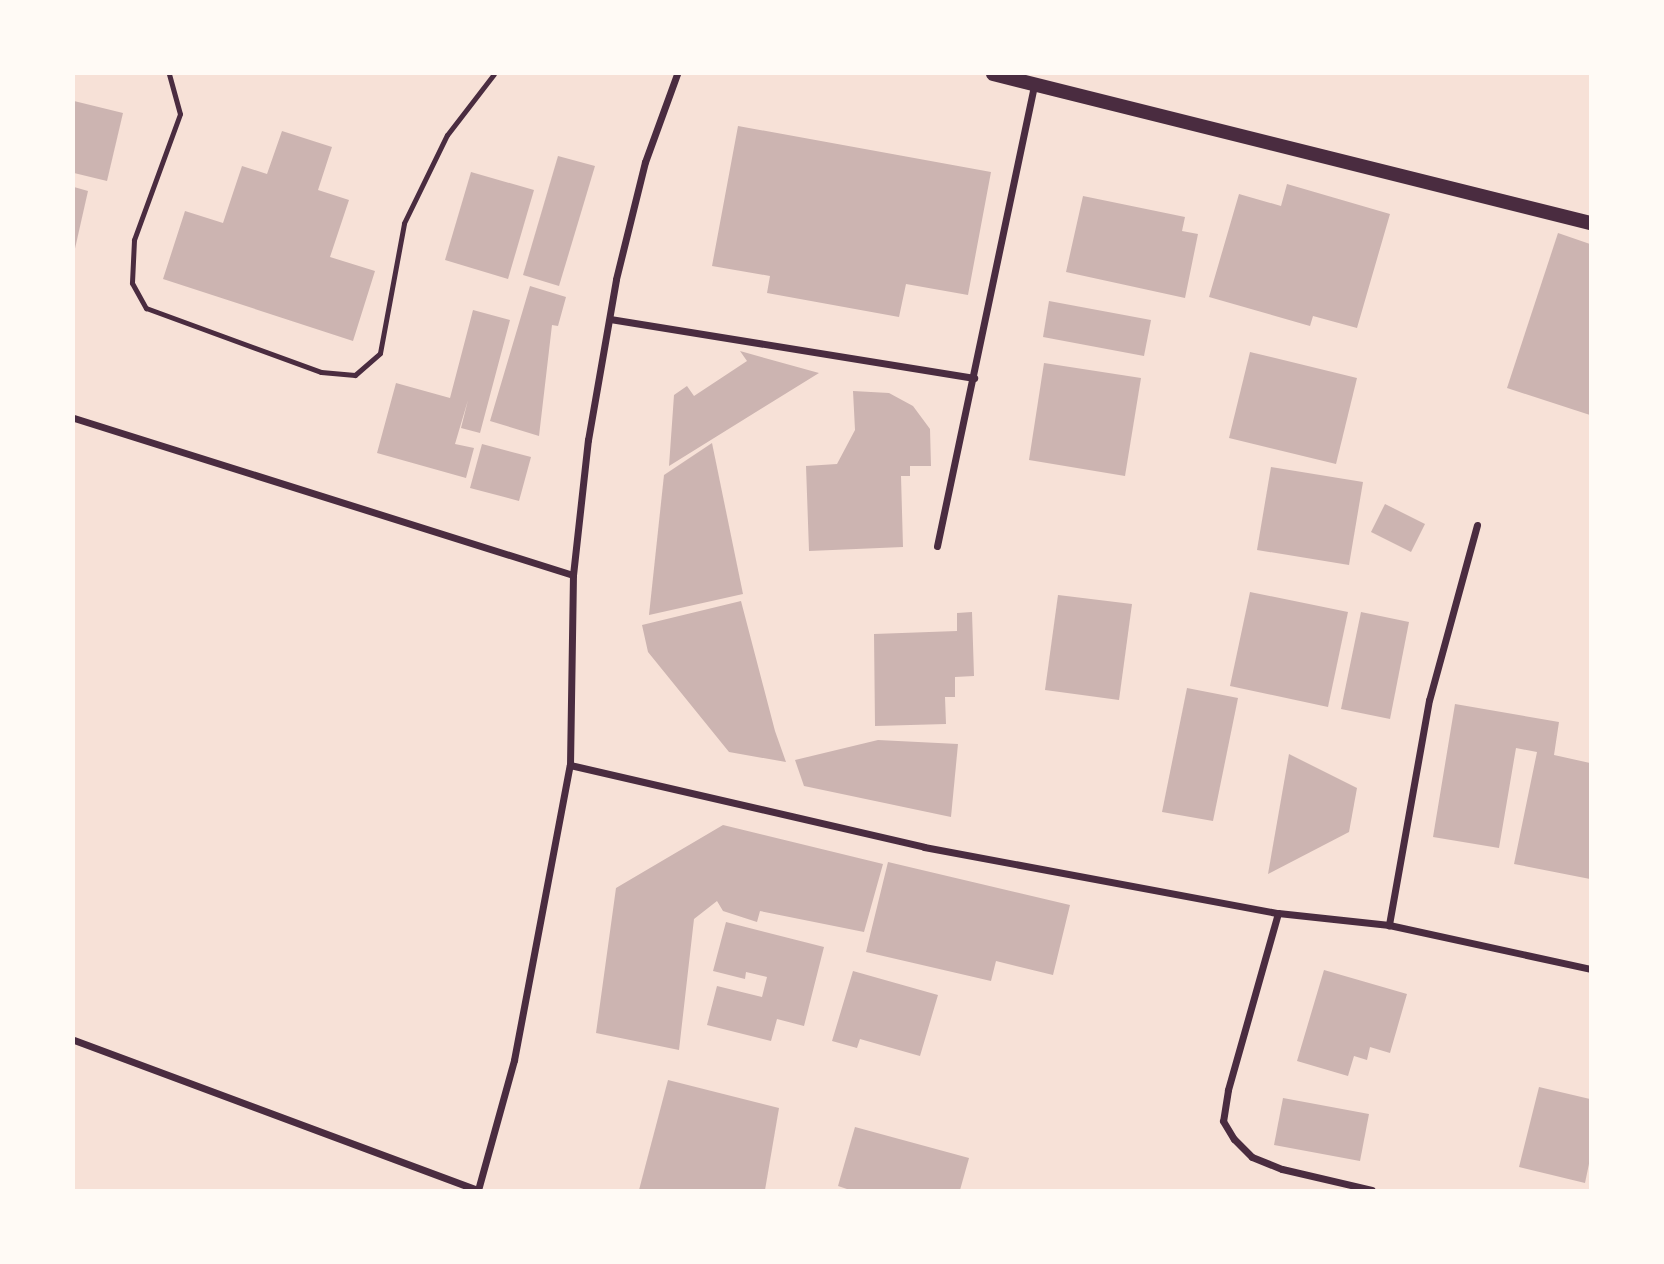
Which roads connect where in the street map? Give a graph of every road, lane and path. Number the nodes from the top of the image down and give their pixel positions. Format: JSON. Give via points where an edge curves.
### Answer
{"nodes":[{"id":1,"x":169,"y":74,"type":"edge"},
{"id":2,"x":494,"y":74,"type":"edge"},
{"id":3,"x":677,"y":74,"type":"edge"},
{"id":4,"x":993,"y":74,"type":"edge"},
{"id":5,"x":1035,"y":83,"type":"junction"},
{"id":6,"x":1591,"y":223,"type":"edge"},
{"id":7,"x":610,"y":319,"type":"junction"},
{"id":8,"x":974,"y":378,"type":"junction"},
{"id":9,"x":74,"y":418,"type":"edge"},
{"id":10,"x":1477,"y":525,"type":"dead end"},
{"id":11,"x":937,"y":546,"type":"dead end"},
{"id":12,"x":573,"y":575,"type":"junction"},
{"id":13,"x":570,"y":765,"type":"junction"},
{"id":14,"x":1278,"y":914,"type":"junction"},
{"id":15,"x":1388,"y":925,"type":"junction"},
{"id":16,"x":1591,"y":969,"type":"edge"},
{"id":17,"x":74,"y":1040,"type":"edge"},
{"id":18,"x":477,"y":1191,"type":"edge"},
{"id":19,"x":1372,"y":1191,"type":"edge"}],
"edges":[{"from":1,"to":2,"type":"lane","via":[[180,114],[134,240],[132,283],[146,308],[321,372],[355,375],[380,353],[404,223],[447,135]]},
{"from":3,"to":7,"type":"street","via":[[645,162]]},
{"from":4,"to":5,"type":"main road"},
{"from":5,"to":6,"type":"main road"},
{"from":5,"to":8,"type":"street"},
{"from":7,"to":8,"type":"street"},
{"from":7,"to":12,"type":"street","via":[[588,440]]},
{"from":8,"to":11,"type":"street"},
{"from":9,"to":12,"type":"street"},
{"from":10,"to":15,"type":"street","via":[[1429,700]]},
{"from":12,"to":13,"type":"street"},
{"from":13,"to":14,"type":"street","via":[[924,848]]},
{"from":13,"to":18,"type":"street","via":[[514,1060]]},
{"from":14,"to":15,"type":"street"},
{"from":14,"to":19,"type":"street","via":[[1223,1121],[1252,1157]]},
{"from":15,"to":16,"type":"street"},
{"from":17,"to":18,"type":"street"}]}
